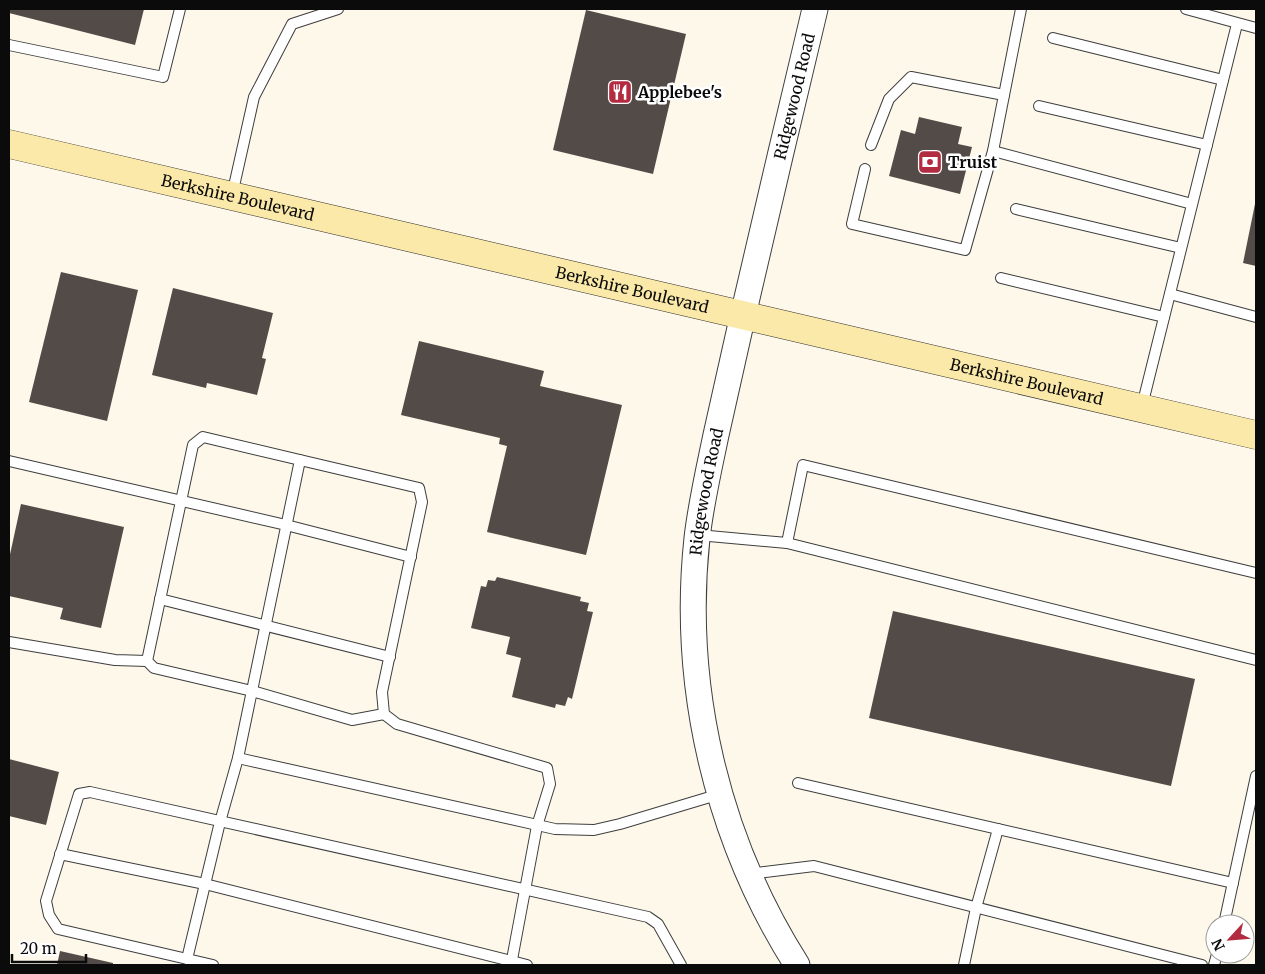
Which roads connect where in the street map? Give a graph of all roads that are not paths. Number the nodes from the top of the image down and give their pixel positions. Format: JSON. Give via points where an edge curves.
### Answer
{"nodes":[{"id":1,"x":180,"y":9,"type":"edge"},
{"id":2,"x":336,"y":9,"type":"edge"},
{"id":3,"x":815,"y":9,"type":"edge"},
{"id":4,"x":1021,"y":9,"type":"edge"},
{"id":5,"x":1186,"y":9,"type":"edge"},
{"id":6,"x":1237,"y":24,"type":"junction"},
{"id":7,"x":1256,"y":28,"type":"edge"},
{"id":8,"x":1052,"y":38,"type":"dead end"},
{"id":9,"x":9,"y":45,"type":"edge"},
{"id":10,"x":1223,"y":80,"type":"junction"},
{"id":11,"x":1004,"y":95,"type":"junction"},
{"id":12,"x":1039,"y":106,"type":"dead end"},
{"id":13,"x":9,"y":144,"type":"edge"},
{"id":14,"x":871,"y":145,"type":"dead end"},
{"id":15,"x":1207,"y":145,"type":"junction"},
{"id":16,"x":993,"y":151,"type":"junction"},
{"id":17,"x":864,"y":169,"type":"dead end"},
{"id":18,"x":232,"y":196,"type":"junction"},
{"id":19,"x":1192,"y":204,"type":"junction"},
{"id":20,"x":1016,"y":209,"type":"dead end"},
{"id":21,"x":1181,"y":248,"type":"junction"},
{"id":22,"x":1001,"y":278,"type":"dead end"},
{"id":23,"x":1170,"y":294,"type":"junction"},
{"id":24,"x":743,"y":315,"type":"junction"},
{"id":25,"x":1164,"y":317,"type":"junction"},
{"id":26,"x":1256,"y":317,"type":"edge"},
{"id":27,"x":1141,"y":408,"type":"junction"},
{"id":28,"x":1256,"y":435,"type":"edge"},
{"id":29,"x":300,"y":460,"type":"junction"},
{"id":30,"x":9,"y":461,"type":"edge"},
{"id":31,"x":181,"y":501,"type":"junction"},
{"id":32,"x":286,"y":525,"type":"junction"},
{"id":33,"x":698,"y":535,"type":"junction"},
{"id":34,"x":787,"y":543,"type":"junction"},
{"id":35,"x":411,"y":557,"type":"junction"},
{"id":36,"x":1256,"y":573,"type":"edge"},
{"id":37,"x":160,"y":599,"type":"junction"},
{"id":38,"x":265,"y":626,"type":"junction"},
{"id":39,"x":9,"y":642,"type":"edge"},
{"id":40,"x":390,"y":657,"type":"junction"},
{"id":41,"x":1256,"y":660,"type":"edge"},
{"id":42,"x":147,"y":661,"type":"junction"},
{"id":43,"x":252,"y":691,"type":"junction"},
{"id":44,"x":384,"y":714,"type":"junction"},
{"id":45,"x":238,"y":758,"type":"junction"},
{"id":46,"x":1256,"y":776,"type":"edge"},
{"id":47,"x":798,"y":783,"type":"dead end"},
{"id":48,"x":720,"y":794,"type":"junction"},
{"id":49,"x":220,"y":822,"type":"junction"},
{"id":50,"x":537,"y":826,"type":"junction"},
{"id":51,"x":998,"y":829,"type":"junction"},
{"id":52,"x":60,"y":854,"type":"junction"},
{"id":53,"x":748,"y":874,"type":"junction"},
{"id":54,"x":1233,"y":882,"type":"junction"},
{"id":55,"x":205,"y":884,"type":"junction"},
{"id":56,"x":525,"y":889,"type":"junction"},
{"id":57,"x":976,"y":908,"type":"junction"},
{"id":58,"x":1226,"y":914,"type":"edge"},
{"id":59,"x":187,"y":959,"type":"junction"},
{"id":60,"x":511,"y":963,"type":"edge"},
{"id":61,"x":213,"y":965,"type":"edge"},
{"id":62,"x":527,"y":965,"type":"edge"},
{"id":63,"x":681,"y":965,"type":"edge"},
{"id":64,"x":797,"y":965,"type":"edge"},
{"id":65,"x":964,"y":965,"type":"edge"},
{"id":66,"x":1202,"y":965,"type":"edge"}],
"edges":[{"from":1,"to":9,"type":"lane","via":[[162,77]]},
{"from":2,"to":18,"type":"lane","via":[[292,24],[254,96]]},
{"from":3,"to":24,"type":"street","name":"Ridgewood Road"},
{"from":4,"to":11,"type":"lane"},
{"from":5,"to":6,"type":"lane"},
{"from":6,"to":7,"type":"lane"},
{"from":6,"to":10,"type":"lane"},
{"from":8,"to":10,"type":"lane"},
{"from":10,"to":15,"type":"lane"},
{"from":11,"to":14,"type":"lane","via":[[911,77],[889,100]]},
{"from":11,"to":16,"type":"lane"},
{"from":12,"to":15,"type":"lane"},
{"from":13,"to":18,"type":"main road","name":"Berkshire Boulevard"},
{"from":15,"to":19,"type":"lane"},
{"from":16,"to":17,"type":"lane","via":[[965,250],[852,224]]},
{"from":16,"to":19,"type":"lane"},
{"from":18,"to":24,"type":"main road","name":"Berkshire Boulevard"},
{"from":19,"to":21,"type":"lane"},
{"from":20,"to":21,"type":"lane"},
{"from":21,"to":23,"type":"lane"},
{"from":22,"to":25,"type":"lane"},
{"from":23,"to":25,"type":"lane"},
{"from":23,"to":26,"type":"lane"},
{"from":24,"to":27,"type":"main road","name":"Berkshire Boulevard"},
{"from":24,"to":33,"type":"street","name":"Ridgewood Road","via":[[705,487]]},
{"from":25,"to":27,"type":"lane"},
{"from":27,"to":28,"type":"main road","name":"Berkshire Boulevard"},
{"from":29,"to":31,"type":"lane","via":[[203,437],[193,445]]},
{"from":29,"to":32,"type":"lane"},
{"from":29,"to":35,"type":"lane","via":[[419,488],[422,502]]},
{"from":30,"to":31,"type":"lane"},
{"from":31,"to":32,"type":"lane"},
{"from":31,"to":37,"type":"lane"},
{"from":32,"to":35,"type":"lane"},
{"from":32,"to":38,"type":"lane"},
{"from":33,"to":34,"type":"lane"},
{"from":33,"to":48,"type":"street","name":"Ridgewood Road","via":[[693,634],[703,728]]},
{"from":34,"to":36,"type":"lane","via":[[803,465]]},
{"from":34,"to":41,"type":"lane"},
{"from":35,"to":40,"type":"lane"},
{"from":37,"to":38,"type":"lane"},
{"from":37,"to":42,"type":"lane"},
{"from":38,"to":40,"type":"lane"},
{"from":38,"to":43,"type":"lane"},
{"from":39,"to":42,"type":"lane","via":[[115,660]]},
{"from":40,"to":44,"type":"lane","via":[[382,692]]},
{"from":42,"to":43,"type":"lane","via":[[154,668]]},
{"from":43,"to":44,"type":"lane","via":[[352,720]]},
{"from":43,"to":45,"type":"lane"},
{"from":44,"to":50,"type":"lane","via":[[397,724],[547,768],[550,784]]},
{"from":45,"to":49,"type":"lane"},
{"from":45,"to":50,"type":"lane"},
{"from":46,"to":54,"type":"lane"},
{"from":47,"to":51,"type":"lane"},
{"from":48,"to":50,"type":"lane","via":[[594,830]]},
{"from":48,"to":53,"type":"street","name":"Ridgewood Road"},
{"from":49,"to":52,"type":"lane","via":[[90,792],[79,794]]},
{"from":49,"to":55,"type":"lane"},
{"from":49,"to":56,"type":"lane"},
{"from":50,"to":56,"type":"lane"},
{"from":51,"to":54,"type":"lane"},
{"from":51,"to":57,"type":"lane"},
{"from":52,"to":55,"type":"lane"},
{"from":52,"to":59,"type":"lane","via":[[46,900],[49,915],[58,929]]},
{"from":53,"to":57,"type":"lane","via":[[814,866]]},
{"from":53,"to":64,"type":"street","name":"Ridgewood Road"},
{"from":54,"to":58,"type":"lane"},
{"from":55,"to":59,"type":"lane"},
{"from":55,"to":60,"type":"lane"},
{"from":56,"to":60,"type":"lane"},
{"from":56,"to":63,"type":"lane","via":[[648,917],[658,924]]},
{"from":57,"to":65,"type":"lane"},
{"from":57,"to":66,"type":"lane"},
{"from":59,"to":61,"type":"lane"},
{"from":60,"to":62,"type":"lane"}]}
